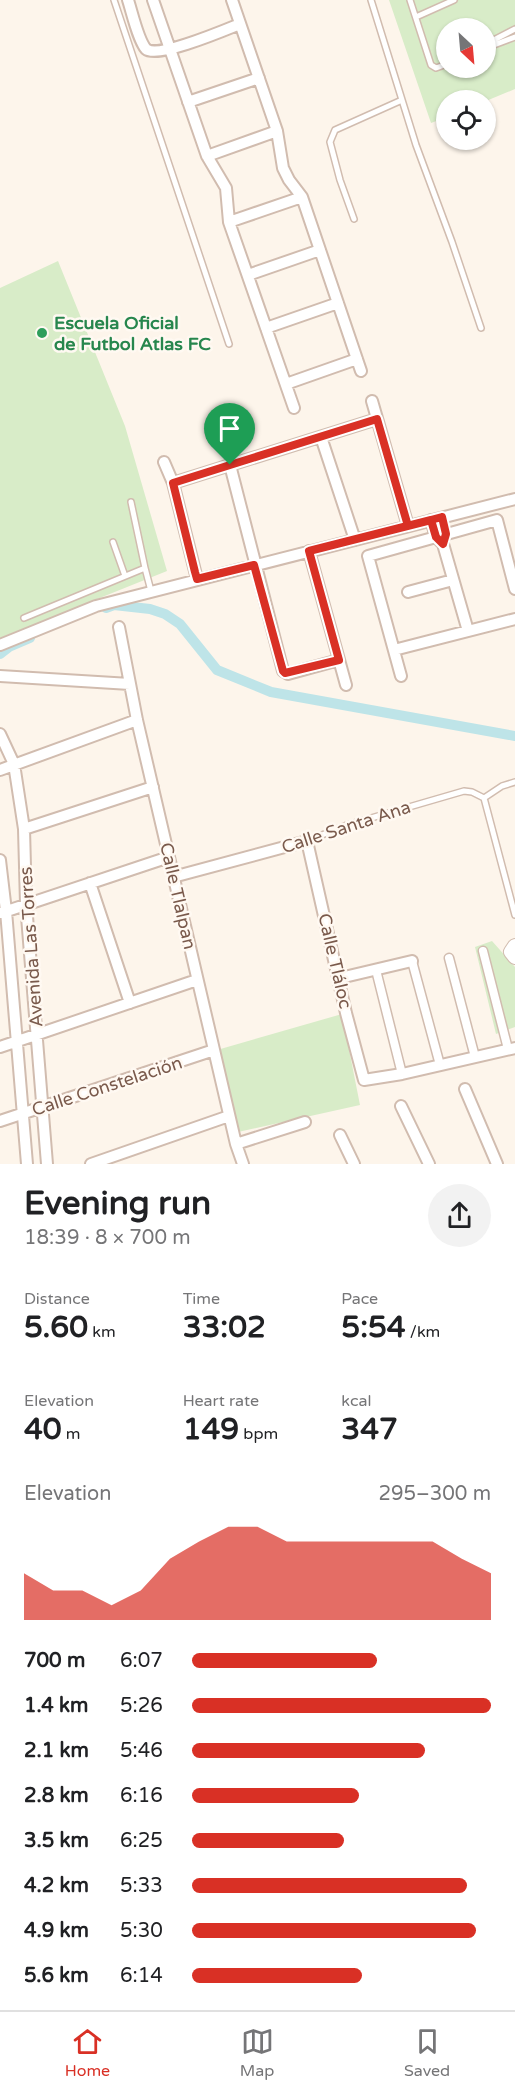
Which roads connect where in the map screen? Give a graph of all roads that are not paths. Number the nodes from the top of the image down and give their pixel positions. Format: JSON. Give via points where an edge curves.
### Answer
{"nodes":[{"id":1,"x":114,"y":0,"type":"edge"},
{"id":2,"x":128,"y":0,"type":"edge"},
{"id":3,"x":153,"y":0,"type":"edge"},
{"id":4,"x":232,"y":0,"type":"edge"},
{"id":5,"x":371,"y":0,"type":"edge"},
{"id":6,"x":410,"y":0,"type":"edge"},
{"id":7,"x":454,"y":0,"type":"edge"},
{"id":8,"x":416,"y":17,"type":"junction"},
{"id":9,"x":240,"y":24,"type":"junction"},
{"id":10,"x":515,"y":29,"type":"edge"},
{"id":11,"x":515,"y":37,"type":"edge"},
{"id":12,"x":496,"y":40,"type":"edge"},
{"id":13,"x":496,"y":43,"type":"edge"},
{"id":14,"x":170,"y":49,"type":"junction"},
{"id":15,"x":436,"y":68,"type":"edge"},
{"id":16,"x":259,"y":78,"type":"junction"},
{"id":17,"x":402,"y":100,"type":"junction"},
{"id":18,"x":188,"y":102,"type":"junction"},
{"id":19,"x":278,"y":131,"type":"junction"},
{"id":20,"x":207,"y":156,"type":"junction"},
{"id":21,"x":302,"y":197,"type":"junction"},
{"id":22,"x":354,"y":219,"type":"dead end"},
{"id":23,"x":229,"y":222,"type":"junction"},
{"id":24,"x":320,"y":250,"type":"junction"},
{"id":25,"x":248,"y":275,"type":"junction"},
{"id":26,"x":338,"y":303,"type":"junction"},
{"id":27,"x":266,"y":328,"type":"junction"},
{"id":28,"x":481,"y":328,"type":"dead end"},
{"id":29,"x":229,"y":344,"type":"dead end"},
{"id":30,"x":357,"y":359,"type":"junction"},
{"id":31,"x":361,"y":371,"type":"dead end"},
{"id":32,"x":285,"y":384,"type":"junction"},
{"id":33,"x":372,"y":401,"type":"dead end"},
{"id":34,"x":294,"y":408,"type":"dead end"},
{"id":35,"x":377,"y":419,"type":"junction"},
{"id":36,"x":321,"y":437,"type":"junction"},
{"id":37,"x":164,"y":462,"type":"dead end"},
{"id":38,"x":230,"y":465,"type":"junction"},
{"id":39,"x":173,"y":483,"type":"junction"},
{"id":40,"x":515,"y":499,"type":"edge"},
{"id":41,"x":131,"y":502,"type":"dead end"},
{"id":42,"x":442,"y":517,"type":"junction"},
{"id":43,"x":431,"y":520,"type":"junction"},
{"id":44,"x":407,"y":521,"type":"junction"},
{"id":45,"x":354,"y":534,"type":"junction"},
{"id":46,"x":442,"y":539,"type":"junction"},
{"id":47,"x":113,"y":542,"type":"dead end"},
{"id":48,"x":309,"y":551,"type":"junction"},
{"id":49,"x":254,"y":565,"type":"junction"},
{"id":50,"x":146,"y":568,"type":"junction"},
{"id":51,"x":125,"y":576,"type":"junction"},
{"id":52,"x":197,"y":579,"type":"junction"},
{"id":53,"x":453,"y":580,"type":"junction"},
{"id":54,"x":515,"y":589,"type":"edge"},
{"id":55,"x":151,"y":591,"type":"junction"},
{"id":56,"x":408,"y":592,"type":"dead end"},
{"id":57,"x":24,"y":618,"type":"dead end"},
{"id":58,"x":515,"y":620,"type":"edge"},
{"id":59,"x":120,"y":627,"type":"dead end"},
{"id":60,"x":468,"y":632,"type":"junction"},
{"id":61,"x":0,"y":645,"type":"edge"},
{"id":62,"x":394,"y":650,"type":"junction"},
{"id":63,"x":339,"y":660,"type":"junction"},
{"id":64,"x":401,"y":675,"type":"dead end"},
{"id":65,"x":0,"y":676,"type":"edge"},
{"id":66,"x":130,"y":684,"type":"junction"},
{"id":67,"x":346,"y":685,"type":"dead end"},
{"id":68,"x":137,"y":720,"type":"junction"},
{"id":69,"x":0,"y":734,"type":"edge"},
{"id":70,"x":14,"y":764,"type":"junction"},
{"id":71,"x":0,"y":770,"type":"edge"},
{"id":72,"x":515,"y":782,"type":"edge"},
{"id":73,"x":153,"y":787,"type":"junction"},
{"id":74,"x":484,"y":798,"type":"junction"},
{"id":75,"x":24,"y":829,"type":"junction"},
{"id":76,"x":307,"y":842,"type":"junction"},
{"id":77,"x":169,"y":857,"type":"junction"},
{"id":78,"x":0,"y":860,"type":"edge"},
{"id":79,"x":173,"y":877,"type":"junction"},
{"id":80,"x":90,"y":883,"type":"junction"},
{"id":81,"x":26,"y":904,"type":"junction"},
{"id":82,"x":3,"y":912,"type":"edge"},
{"id":83,"x":515,"y":915,"type":"edge"},
{"id":84,"x":515,"y":946,"type":"edge"},
{"id":85,"x":483,"y":951,"type":"dead end"},
{"id":86,"x":515,"y":957,"type":"edge"},
{"id":87,"x":449,"y":958,"type":"dead end"},
{"id":88,"x":412,"y":961,"type":"joint"},
{"id":89,"x":376,"y":970,"type":"junction"},
{"id":90,"x":340,"y":978,"type":"junction"},
{"id":91,"x":197,"y":980,"type":"junction"},
{"id":92,"x":130,"y":1003,"type":"junction"},
{"id":93,"x":37,"y":1034,"type":"junction"},
{"id":94,"x":17,"y":1041,"type":"junction"},
{"id":95,"x":0,"y":1047,"type":"edge"},
{"id":96,"x":511,"y":1049,"type":"edge"},
{"id":97,"x":214,"y":1050,"type":"junction"},
{"id":98,"x":475,"y":1057,"type":"junction"},
{"id":99,"x":440,"y":1065,"type":"junction"},
{"id":100,"x":402,"y":1074,"type":"junction"},
{"id":101,"x":465,"y":1089,"type":"dead end"},
{"id":102,"x":401,"y":1106,"type":"dead end"},
{"id":103,"x":43,"y":1107,"type":"junction"},
{"id":104,"x":23,"y":1114,"type":"junction"},
{"id":105,"x":230,"y":1116,"type":"junction"},
{"id":106,"x":0,"y":1121,"type":"edge"},
{"id":107,"x":305,"y":1122,"type":"dead end"},
{"id":108,"x":340,"y":1136,"type":"dead end"},
{"id":109,"x":236,"y":1144,"type":"junction"},
{"id":110,"x":27,"y":1164,"type":"edge"},
{"id":111,"x":47,"y":1164,"type":"edge"},
{"id":112,"x":91,"y":1164,"type":"edge"},
{"id":113,"x":243,"y":1164,"type":"edge"},
{"id":114,"x":354,"y":1164,"type":"edge"},
{"id":115,"x":429,"y":1164,"type":"edge"},
{"id":116,"x":497,"y":1164,"type":"edge"}],
"edges":[{"from":1,"to":29,"type":"lane"},
{"from":2,"to":14,"type":"street","via":[[147,49]]},
{"from":3,"to":14,"type":"street"},
{"from":4,"to":9,"type":"street"},
{"from":5,"to":17,"type":"lane"},
{"from":6,"to":8,"type":"lane"},
{"from":7,"to":8,"type":"lane"},
{"from":8,"to":15,"type":"lane","via":[[431,65]]},
{"from":9,"to":14,"type":"street"},
{"from":9,"to":16,"type":"street"},
{"from":10,"to":12,"type":"lane"},
{"from":11,"to":13,"type":"lane"},
{"from":14,"to":18,"type":"street"},
{"from":16,"to":18,"type":"street"},
{"from":16,"to":19,"type":"street"},
{"from":17,"to":22,"type":"lane","via":[[334,130],[330,142]]},
{"from":17,"to":28,"type":"lane"},
{"from":18,"to":20,"type":"street"},
{"from":19,"to":20,"type":"street"},
{"from":19,"to":21,"type":"street","via":[[283,168]]},
{"from":20,"to":23,"type":"street","via":[[226,188]]},
{"from":21,"to":23,"type":"street"},
{"from":21,"to":24,"type":"street"},
{"from":23,"to":25,"type":"street"},
{"from":24,"to":25,"type":"street"},
{"from":24,"to":26,"type":"street"},
{"from":25,"to":27,"type":"street"},
{"from":26,"to":27,"type":"street"},
{"from":26,"to":30,"type":"street"},
{"from":27,"to":32,"type":"street"},
{"from":30,"to":31,"type":"street"},
{"from":30,"to":32,"type":"street"},
{"from":32,"to":34,"type":"street"},
{"from":33,"to":35,"type":"street"},
{"from":35,"to":36,"type":"street"},
{"from":35,"to":44,"type":"street"},
{"from":36,"to":38,"type":"street"},
{"from":36,"to":45,"type":"street"},
{"from":37,"to":39,"type":"street"},
{"from":38,"to":39,"type":"street"},
{"from":38,"to":49,"type":"street"},
{"from":39,"to":52,"type":"street"},
{"from":40,"to":42,"type":"street"},
{"from":41,"to":50,"type":"lane"},
{"from":42,"to":43,"type":"street"},
{"from":42,"to":46,"type":"street"},
{"from":43,"to":44,"type":"street"},
{"from":43,"to":46,"type":"street"},
{"from":44,"to":45,"type":"street"},
{"from":45,"to":48,"type":"street"},
{"from":46,"to":53,"type":"street"},
{"from":46,"to":54,"type":"street","via":[[497,520]]},
{"from":46,"to":62,"type":"street","via":[[368,556]]},
{"from":47,"to":51,"type":"lane"},
{"from":48,"to":49,"type":"street"},
{"from":48,"to":63,"type":"street"},
{"from":49,"to":52,"type":"street"},
{"from":49,"to":63,"type":"street","via":[[284,673]]},
{"from":50,"to":51,"type":"lane"},
{"from":50,"to":55,"type":"lane"},
{"from":51,"to":57,"type":"lane"},
{"from":52,"to":55,"type":"street"},
{"from":53,"to":56,"type":"street"},
{"from":53,"to":60,"type":"street"},
{"from":55,"to":61,"type":"street","via":[[96,606]]},
{"from":58,"to":60,"type":"street"},
{"from":59,"to":66,"type":"street","name":"Calle Tlalpan"},
{"from":60,"to":62,"type":"street"},
{"from":62,"to":64,"type":"street"},
{"from":63,"to":67,"type":"street"},
{"from":65,"to":66,"type":"street"},
{"from":66,"to":68,"type":"street","name":"Calle Tlalpan"},
{"from":68,"to":70,"type":"street"},
{"from":68,"to":73,"type":"street","name":"Calle Tlalpan"},
{"from":69,"to":70,"type":"street","name":"Avenida Las Torres"},
{"from":70,"to":71,"type":"street"},
{"from":70,"to":75,"type":"street","name":"Avenida Las Torres"},
{"from":72,"to":74,"type":"lane"},
{"from":73,"to":75,"type":"street"},
{"from":73,"to":77,"type":"street","name":"Calle Tlalpan"},
{"from":74,"to":76,"type":"lane","name":"Calle Santa Ana","via":[[464,791],[347,825]]},
{"from":74,"to":83,"type":"lane"},
{"from":75,"to":81,"type":"street","name":"Avenida Las Torres"},
{"from":76,"to":79,"type":"street","name":"Calle Santa Ana"},
{"from":76,"to":90,"type":"street","name":"Calle Tláloc"},
{"from":77,"to":79,"type":"street","name":"Calle Tlalpan"},
{"from":77,"to":80,"type":"street"},
{"from":78,"to":82,"type":"street","name":"Avenida Las Torres"},
{"from":79,"to":91,"type":"street","name":"Calle Tlalpan"},
{"from":80,"to":81,"type":"street"},
{"from":80,"to":92,"type":"street"},
{"from":81,"to":82,"type":"street"},
{"from":81,"to":93,"type":"street","name":"Avenida Las Torres"},
{"from":82,"to":94,"type":"street","name":"Avenida Las Torres"},
{"from":84,"to":86,"type":"street","via":[[511,952]]},
{"from":85,"to":96,"type":"street"},
{"from":87,"to":98,"type":"street"},
{"from":88,"to":89,"type":"street"},
{"from":88,"to":99,"type":"street"},
{"from":89,"to":90,"type":"street"},
{"from":89,"to":100,"type":"street"},
{"from":90,"to":100,"type":"street","name":"Calle Tláloc","via":[[364,1080]]},
{"from":91,"to":92,"type":"street"},
{"from":91,"to":97,"type":"street","name":"Calle Tlalpan"},
{"from":92,"to":93,"type":"street"},
{"from":93,"to":94,"type":"street"},
{"from":93,"to":103,"type":"street","name":"Avenida Las Torres"},
{"from":94,"to":95,"type":"street"},
{"from":94,"to":104,"type":"street","name":"Avenida Las Torres"},
{"from":96,"to":98,"type":"street"},
{"from":97,"to":103,"type":"street","name":"Calle Constelación"},
{"from":97,"to":105,"type":"street","name":"Calle Tlalpan"},
{"from":98,"to":99,"type":"street"},
{"from":99,"to":100,"type":"street"},
{"from":101,"to":116,"type":"street"},
{"from":102,"to":115,"type":"street"},
{"from":103,"to":104,"type":"street","name":"Calle Constelación"},
{"from":103,"to":111,"type":"street","name":"Avenida Las Torres"},
{"from":104,"to":106,"type":"street","name":"Calle Constelación"},
{"from":104,"to":110,"type":"street","name":"Avenida Las Torres"},
{"from":105,"to":109,"type":"street","name":"Calle Tlalpan"},
{"from":105,"to":112,"type":"street"},
{"from":107,"to":109,"type":"street"},
{"from":108,"to":114,"type":"street"},
{"from":109,"to":113,"type":"street","name":"Calle Tlalpan"}]}
